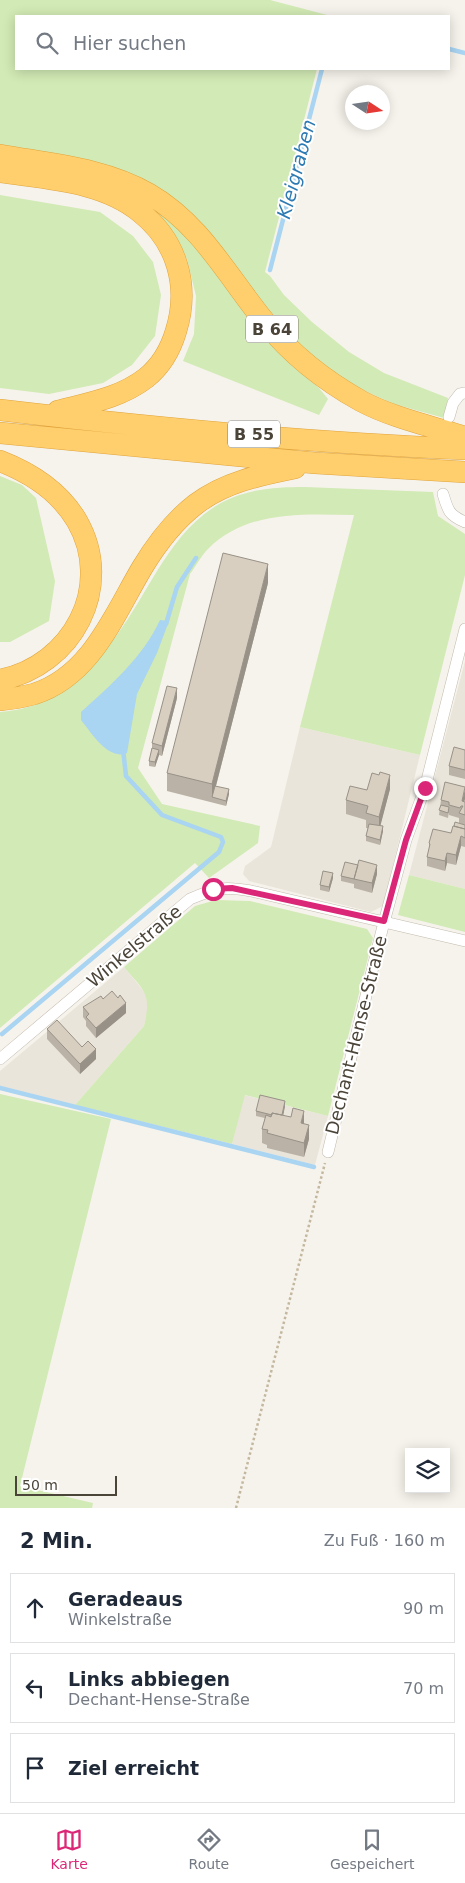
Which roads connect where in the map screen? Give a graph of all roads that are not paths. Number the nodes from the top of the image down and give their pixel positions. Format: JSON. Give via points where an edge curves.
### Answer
{"nodes":[{"id":1,"x":0,"y":155,"type":"edge"},
{"id":2,"x":0,"y":172,"type":"edge"},
{"id":3,"x":465,"y":393,"type":"edge"},
{"id":4,"x":0,"y":410,"type":"edge"},
{"id":5,"x":44,"y":415,"type":"junction"},
{"id":6,"x":448,"y":417,"type":"dead end"},
{"id":7,"x":0,"y":433,"type":"edge"},
{"id":8,"x":465,"y":437,"type":"edge"},
{"id":9,"x":465,"y":449,"type":"edge"},
{"id":10,"x":0,"y":461,"type":"edge"},
{"id":11,"x":315,"y":463,"type":"junction"},
{"id":12,"x":465,"y":472,"type":"edge"},
{"id":13,"x":443,"y":494,"type":"dead end"},
{"id":14,"x":465,"y":522,"type":"edge"},
{"id":15,"x":465,"y":629,"type":"edge"},
{"id":16,"x":0,"y":680,"type":"edge"},
{"id":17,"x":0,"y":700,"type":"edge"},
{"id":18,"x":384,"y":921,"type":"junction"},
{"id":19,"x":465,"y":941,"type":"edge"},
{"id":20,"x":0,"y":1059,"type":"edge"},
{"id":21,"x":328,"y":1152,"type":"road end"}],
"edges":[{"from":1,"to":8,"type":"highway","number":"B 64","via":[[113,177],[150,194],[195,231],[266,323],[296,355],[362,401]]},
{"from":2,"to":5,"type":"highway","number":"B 55","via":[[108,193],[140,212],[158,229],[179,270],[181,315],[165,358],[147,377],[126,391]]},
{"from":3,"to":6,"type":"street","via":[[453,403]]},
{"from":4,"to":5,"type":"highway","number":"B 55"},
{"from":5,"to":9,"type":"highway","number":"B 55","via":[[319,440]]},
{"from":7,"to":11,"type":"highway","number":"B 55"},
{"from":10,"to":16,"type":"highway","via":[[32,477],[65,505],[85,540],[91,578],[81,620],[70,638],[38,666]]},
{"from":11,"to":12,"type":"highway"},
{"from":11,"to":17,"type":"highway","via":[[231,484],[197,503],[155,548],[86,659],[46,689]]},
{"from":13,"to":14,"type":"street","via":[[448,510]]},
{"from":15,"to":18,"type":"street","name":"Dechant-Hense-Straße","via":[[425,788],[406,840]]},
{"from":18,"to":19,"type":"street","name":"Winkelstraße"},
{"from":18,"to":20,"type":"street","name":"Winkelstraße","via":[[232,888],[213,889],[190,899]]},
{"from":18,"to":21,"type":"street","name":"Dechant-Hense-Straße"}]}
